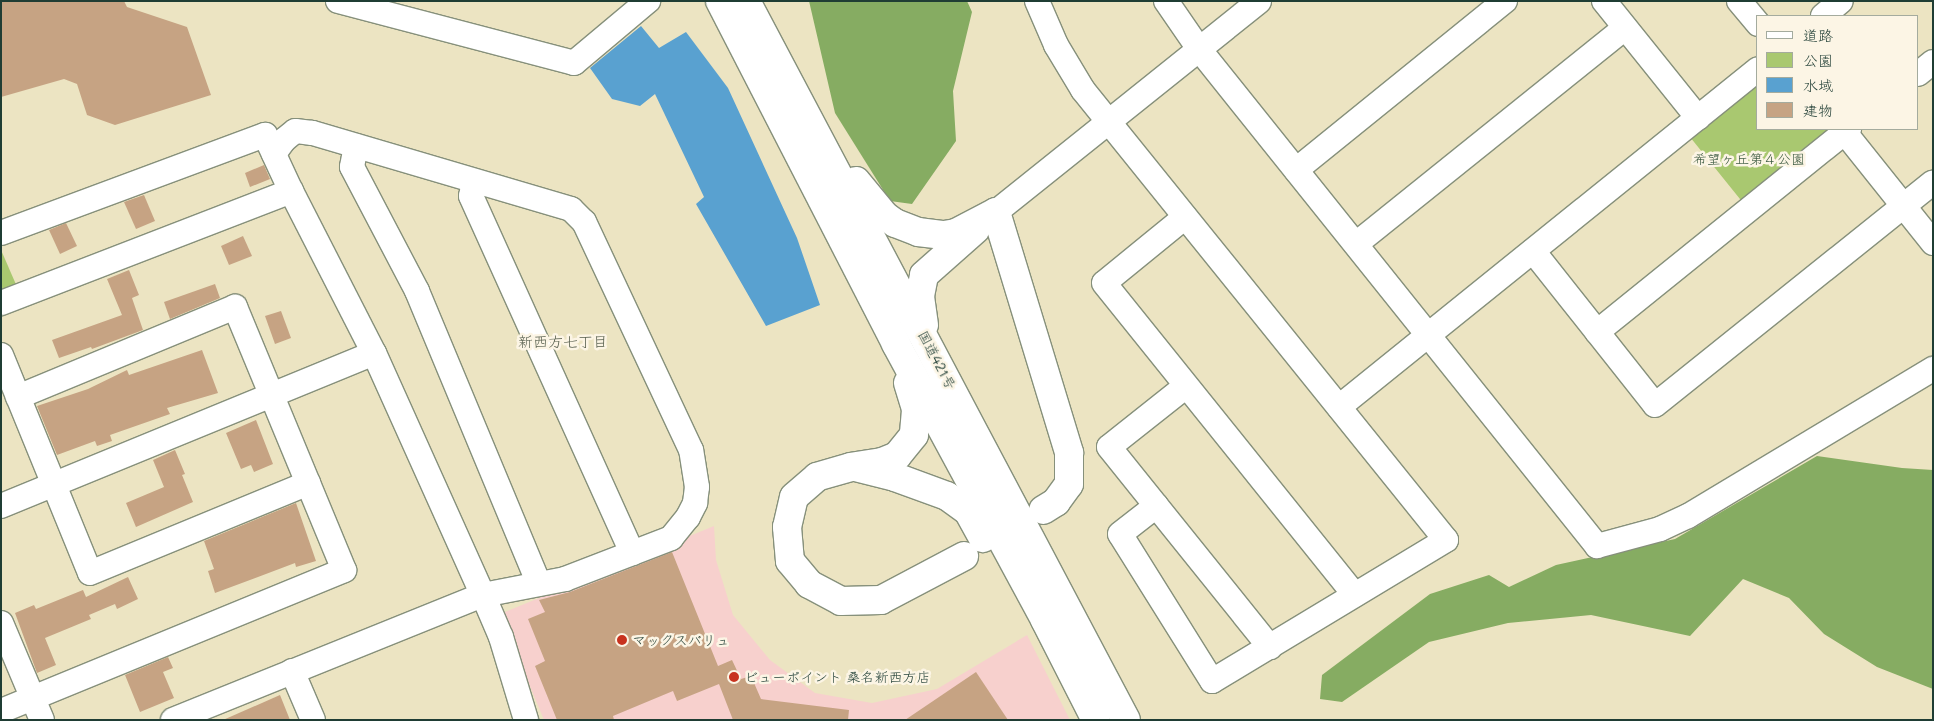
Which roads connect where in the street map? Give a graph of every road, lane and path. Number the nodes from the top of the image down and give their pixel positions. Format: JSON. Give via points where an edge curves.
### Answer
{"nodes":[{"id":1,"x":338,"y":1,"type":"edge"},
{"id":2,"x":648,"y":1,"type":"edge"},
{"id":3,"x":720,"y":1,"type":"edge"},
{"id":4,"x":746,"y":1,"type":"edge"},
{"id":5,"x":1037,"y":1,"type":"edge"},
{"id":6,"x":1166,"y":1,"type":"edge"},
{"id":7,"x":1259,"y":1,"type":"edge"},
{"id":8,"x":1505,"y":1,"type":"edge"},
{"id":9,"x":1604,"y":1,"type":"edge"},
{"id":10,"x":1739,"y":1,"type":"edge"},
{"id":11,"x":1841,"y":1,"type":"edge"},
{"id":12,"x":1824,"y":15,"type":"edge"},
{"id":13,"x":1756,"y":22,"type":"edge"},
{"id":14,"x":1625,"y":28,"type":"junction"},
{"id":15,"x":1199,"y":49,"type":"junction"},
{"id":16,"x":1933,"y":62,"type":"edge"},
{"id":17,"x":1756,"y":71,"type":"edge"},
{"id":18,"x":1919,"y":73,"type":"edge"},
{"id":19,"x":785,"y":76,"type":"junction"},
{"id":20,"x":1698,"y":118,"type":"junction"},
{"id":21,"x":1108,"y":122,"type":"junction"},
{"id":22,"x":1845,"y":130,"type":"edge"},
{"id":23,"x":269,"y":144,"type":"junction"},
{"id":24,"x":356,"y":146,"type":"junction"},
{"id":25,"x":1296,"y":170,"type":"junction"},
{"id":26,"x":474,"y":181,"type":"junction"},
{"id":27,"x":1933,"y":182,"type":"edge"},
{"id":28,"x":290,"y":191,"type":"junction"},
{"id":29,"x":1902,"y":205,"type":"junction"},
{"id":30,"x":996,"y":212,"type":"junction"},
{"id":31,"x":1185,"y":217,"type":"junction"},
{"id":32,"x":1,"y":233,"type":"edge"},
{"id":33,"x":1933,"y":243,"type":"edge"},
{"id":34,"x":1356,"y":244,"type":"junction"},
{"id":35,"x":1533,"y":251,"type":"junction"},
{"id":36,"x":1,"y":303,"type":"edge"},
{"id":37,"x":1597,"y":332,"type":"junction"},
{"id":38,"x":1427,"y":334,"type":"junction"},
{"id":39,"x":928,"y":342,"type":"junction"},
{"id":40,"x":896,"y":344,"type":"junction"},
{"id":41,"x":374,"y":354,"type":"junction"},
{"id":42,"x":1,"y":355,"type":"edge"},
{"id":43,"x":1933,"y":369,"type":"edge"},
{"id":44,"x":1186,"y":386,"type":"junction"},
{"id":45,"x":271,"y":396,"type":"junction"},
{"id":46,"x":18,"y":397,"type":"junction"},
{"id":47,"x":1339,"y":407,"type":"junction"},
{"id":48,"x":851,"y":467,"type":"junction"},
{"id":49,"x":308,"y":483,"type":"junction"},
{"id":50,"x":54,"y":485,"type":"junction"},
{"id":51,"x":1,"y":506,"type":"edge"},
{"id":52,"x":1156,"y":506,"type":"junction"},
{"id":53,"x":1043,"y":510,"type":"dead end"},
{"id":54,"x":632,"y":553,"type":"junction"},
{"id":55,"x":964,"y":556,"type":"dead end"},
{"id":56,"x":540,"y":584,"type":"junction"},
{"id":57,"x":482,"y":595,"type":"junction"},
{"id":58,"x":1355,"y":595,"type":"junction"},
{"id":59,"x":1045,"y":620,"type":"junction"},
{"id":60,"x":1,"y":623,"type":"edge"},
{"id":61,"x":1270,"y":647,"type":"junction"},
{"id":62,"x":292,"y":671,"type":"junction"},
{"id":63,"x":33,"y":698,"type":"junction"},
{"id":64,"x":1,"y":711,"type":"edge"},
{"id":65,"x":42,"y":720,"type":"edge"},
{"id":66,"x":173,"y":720,"type":"edge"},
{"id":67,"x":313,"y":720,"type":"edge"},
{"id":68,"x":526,"y":720,"type":"edge"},
{"id":69,"x":1096,"y":720,"type":"edge"},
{"id":70,"x":1126,"y":720,"type":"edge"}],
"edges":[{"from":1,"to":2,"type":"street","via":[[574,64]]},
{"from":3,"to":40,"type":"highway","name":"国道421号"},
{"from":4,"to":19,"type":"highway","name":"国道421号"},
{"from":5,"to":21,"type":"street","via":[[1070,70]]},
{"from":6,"to":15,"type":"street"},
{"from":7,"to":15,"type":"street"},
{"from":8,"to":25,"type":"street"},
{"from":9,"to":14,"type":"street"},
{"from":10,"to":13,"type":"street"},
{"from":11,"to":12,"type":"street"},
{"from":14,"to":20,"type":"street"},
{"from":14,"to":34,"type":"street"},
{"from":15,"to":21,"type":"street"},
{"from":15,"to":25,"type":"street"},
{"from":16,"to":18,"type":"street"},
{"from":17,"to":20,"type":"street"},
{"from":19,"to":30,"type":"highway","via":[[824,128],[873,204],[895,223],[918,232],[944,235],[969,228]]},
{"from":19,"to":39,"type":"highway","name":"国道421号"},
{"from":20,"to":35,"type":"street"},
{"from":21,"to":30,"type":"street"},
{"from":21,"to":31,"type":"street"},
{"from":22,"to":29,"type":"street"},
{"from":22,"to":37,"type":"street"},
{"from":23,"to":24,"type":"street","via":[[284,140],[295,131]]},
{"from":23,"to":28,"type":"street"},
{"from":23,"to":32,"type":"street"},
{"from":24,"to":26,"type":"street"},
{"from":24,"to":56,"type":"street","via":[[352,167],[417,292]]},
{"from":25,"to":34,"type":"street"},
{"from":26,"to":54,"type":"street","via":[[471,196]]},
{"from":26,"to":54,"type":"street","via":[[572,210],[584,222],[691,450],[697,487],[695,503],[688,517],[671,538]]},
{"from":27,"to":29,"type":"street"},
{"from":28,"to":36,"type":"street"},
{"from":28,"to":41,"type":"street"},
{"from":29,"to":33,"type":"street"},
{"from":29,"to":37,"type":"street","via":[[1655,405]]},
{"from":30,"to":39,"type":"highway","via":[[924,275],[920,296]]},
{"from":30,"to":53,"type":"highway","via":[[1068,453],[1069,484],[1056,502]]},
{"from":31,"to":44,"type":"street","via":[[1104,283]]},
{"from":31,"to":47,"type":"street"},
{"from":34,"to":38,"type":"street"},
{"from":35,"to":37,"type":"street"},
{"from":35,"to":38,"type":"street"},
{"from":38,"to":43,"type":"street","via":[[1597,546],[1660,529],[1688,516]]},
{"from":38,"to":47,"type":"street"},
{"from":39,"to":70,"type":"highway","name":"国道421号"},
{"from":40,"to":48,"type":"highway","via":[[916,410],[914,435],[897,456]]},
{"from":40,"to":59,"type":"highway","name":"国道421号"},
{"from":41,"to":45,"type":"street"},
{"from":41,"to":57,"type":"street"},
{"from":42,"to":46,"type":"street"},
{"from":44,"to":52,"type":"street","via":[[1110,448]]},
{"from":44,"to":58,"type":"street"},
{"from":45,"to":46,"type":"street","via":[[236,308]]},
{"from":45,"to":49,"type":"street"},
{"from":45,"to":50,"type":"street"},
{"from":46,"to":50,"type":"street"},
{"from":47,"to":58,"type":"street","via":[[1446,540]]},
{"from":48,"to":55,"type":"highway","via":[[816,477],[794,497],[787,527],[790,561],[809,584],[841,601],[881,600]]},
{"from":48,"to":59,"type":"highway","via":[[895,477],[947,496],[968,510],[1016,596]]},
{"from":49,"to":50,"type":"street","via":[[90,573]]},
{"from":49,"to":63,"type":"street","via":[[344,570]]},
{"from":50,"to":51,"type":"street"},
{"from":52,"to":61,"type":"street"},
{"from":52,"to":61,"type":"street","via":[[1120,534],[1212,681]]},
{"from":54,"to":56,"type":"street","via":[[565,579]]},
{"from":56,"to":57,"type":"street"},
{"from":57,"to":62,"type":"street"},
{"from":57,"to":68,"type":"street","via":[[501,636]]},
{"from":58,"to":61,"type":"street"},
{"from":59,"to":69,"type":"highway","name":"国道421号"},
{"from":60,"to":63,"type":"street"},
{"from":62,"to":66,"type":"street"},
{"from":62,"to":67,"type":"street"},
{"from":63,"to":64,"type":"street"},
{"from":63,"to":65,"type":"street"}]}
